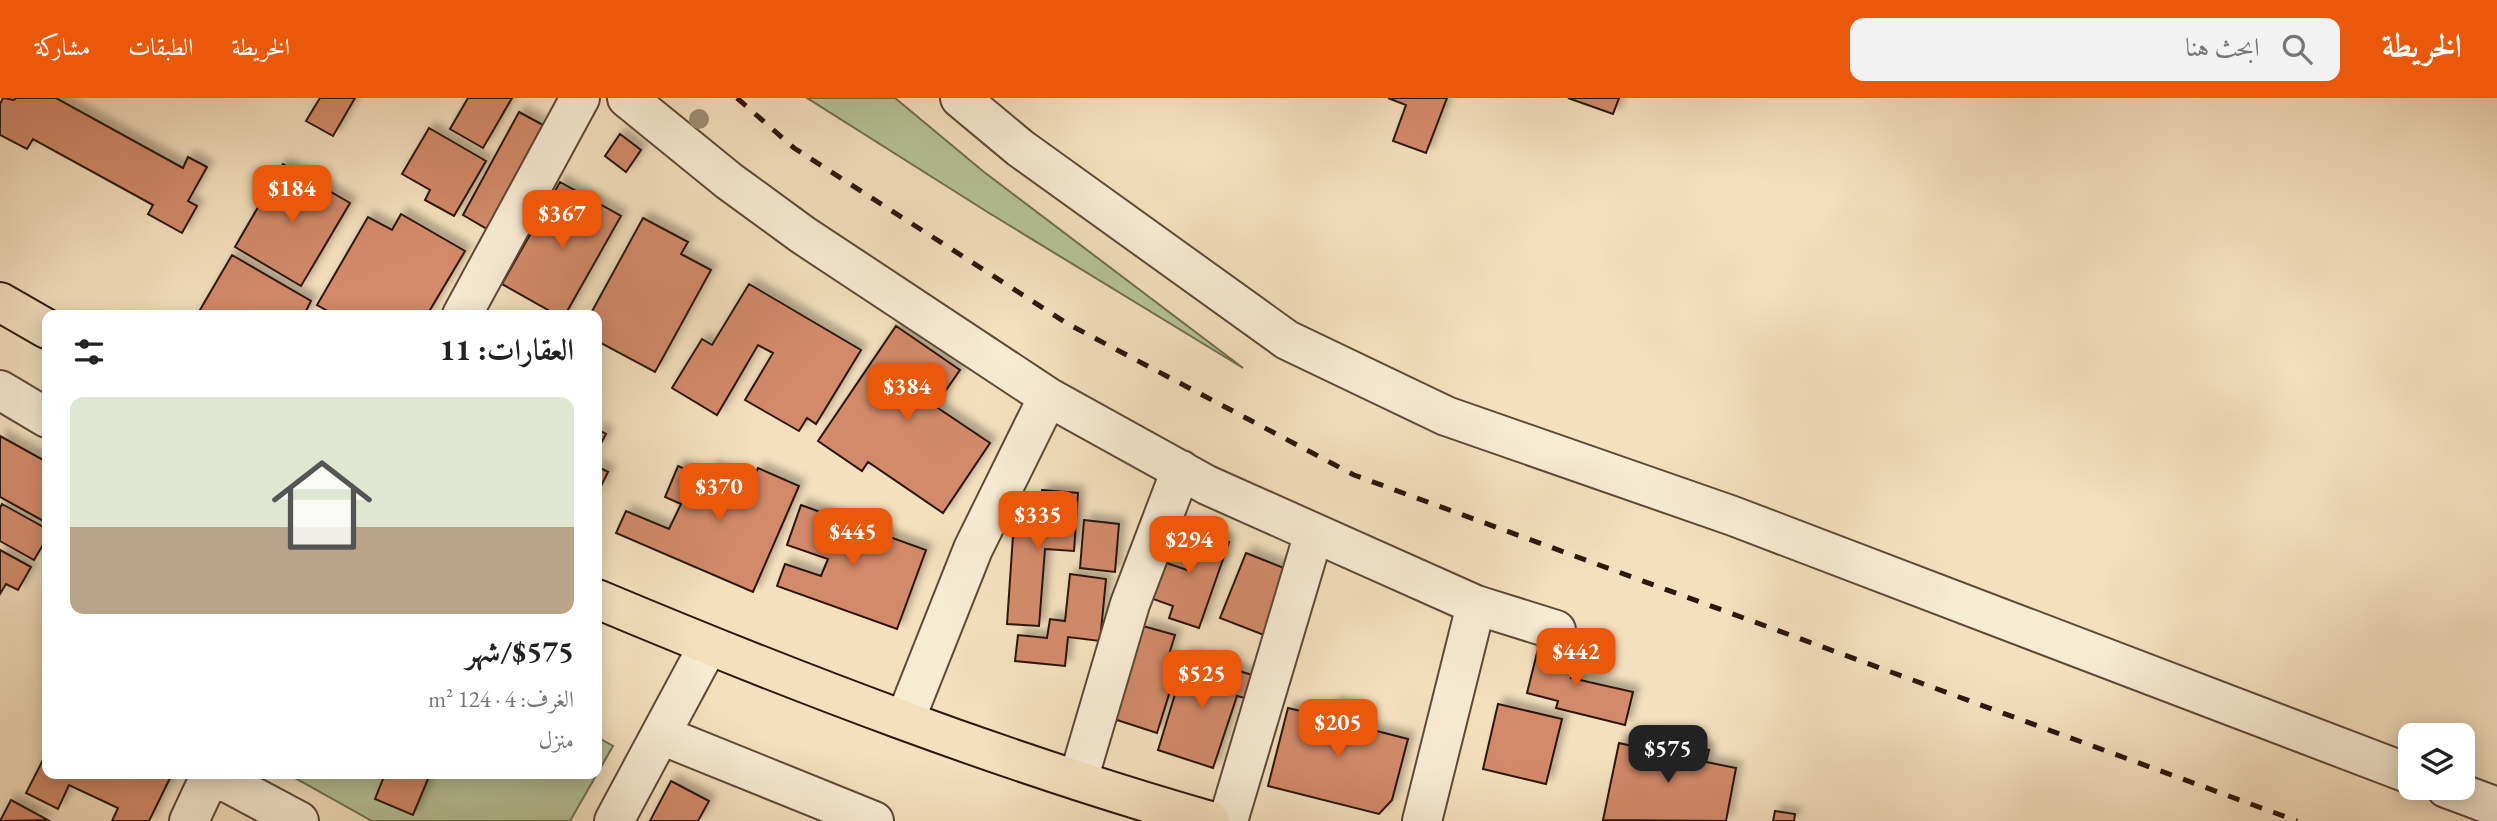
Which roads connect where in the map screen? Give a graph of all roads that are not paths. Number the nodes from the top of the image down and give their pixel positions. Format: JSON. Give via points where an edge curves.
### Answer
{"nodes":[{"id":1,"x":580,"y":98,"type":"edge"},
{"id":2,"x":627,"y":98,"type":"edge"},
{"id":3,"x":960,"y":98,"type":"edge"},
{"id":4,"x":0,"y":302,"type":"edge"},
{"id":5,"x":465,"y":310,"type":"edge"},
{"id":6,"x":42,"y":326,"type":"edge"},
{"id":7,"x":0,"y":390,"type":"edge"},
{"id":8,"x":1048,"y":397,"type":"junction"},
{"id":9,"x":42,"y":415,"type":"edge"},
{"id":10,"x":1181,"y":470,"type":"junction"},
{"id":11,"x":1314,"y":533,"type":"junction"},
{"id":12,"x":602,"y":601,"type":"edge"},
{"id":13,"x":1476,"y":605,"type":"junction"},
{"id":14,"x":1556,"y":631,"type":"dead end"},
{"id":15,"x":709,"y":646,"type":"junction"},
{"id":16,"x":905,"y":720,"type":"junction"},
{"id":17,"x":661,"y":735,"type":"junction"},
{"id":18,"x":2398,"y":769,"type":"edge"},
{"id":19,"x":209,"y":779,"type":"edge"},
{"id":20,"x":220,"y":779,"type":"edge"},
{"id":21,"x":1078,"y":780,"type":"junction"},
{"id":22,"x":2475,"y":799,"type":"edge"},
{"id":23,"x":2497,"y":807,"type":"edge"},
{"id":24,"x":189,"y":821,"type":"edge"},
{"id":25,"x":299,"y":821,"type":"edge"},
{"id":26,"x":614,"y":821,"type":"edge"},
{"id":27,"x":873,"y":821,"type":"edge"},
{"id":28,"x":1210,"y":821,"type":"edge"},
{"id":29,"x":1228,"y":821,"type":"edge"},
{"id":30,"x":1422,"y":821,"type":"edge"}],
"edges":[{"from":1,"to":5,"type":"street"},
{"from":2,"to":8,"type":"street","via":[[803,235]]},
{"from":3,"to":18,"type":"street","via":[[1020,148],[1287,340],[1446,416],[1733,516]]},
{"from":4,"to":6,"type":"main road"},
{"from":7,"to":9,"type":"street"},
{"from":8,"to":10,"type":"street"},
{"from":8,"to":16,"type":"street","via":[[973,549]]},
{"from":10,"to":11,"type":"street"},
{"from":10,"to":21,"type":"street","via":[[1130,604]]},
{"from":11,"to":13,"type":"street"},
{"from":11,"to":29,"type":"street"},
{"from":12,"to":15,"type":"main road"},
{"from":13,"to":14,"type":"street"},
{"from":13,"to":30,"type":"street"},
{"from":15,"to":16,"type":"main road"},
{"from":15,"to":17,"type":"street"},
{"from":16,"to":21,"type":"main road"},
{"from":17,"to":26,"type":"street"},
{"from":17,"to":27,"type":"street"},
{"from":19,"to":24,"type":"street"},
{"from":20,"to":25,"type":"street"},
{"from":21,"to":28,"type":"main road"},
{"from":22,"to":23,"type":"street"}]}
